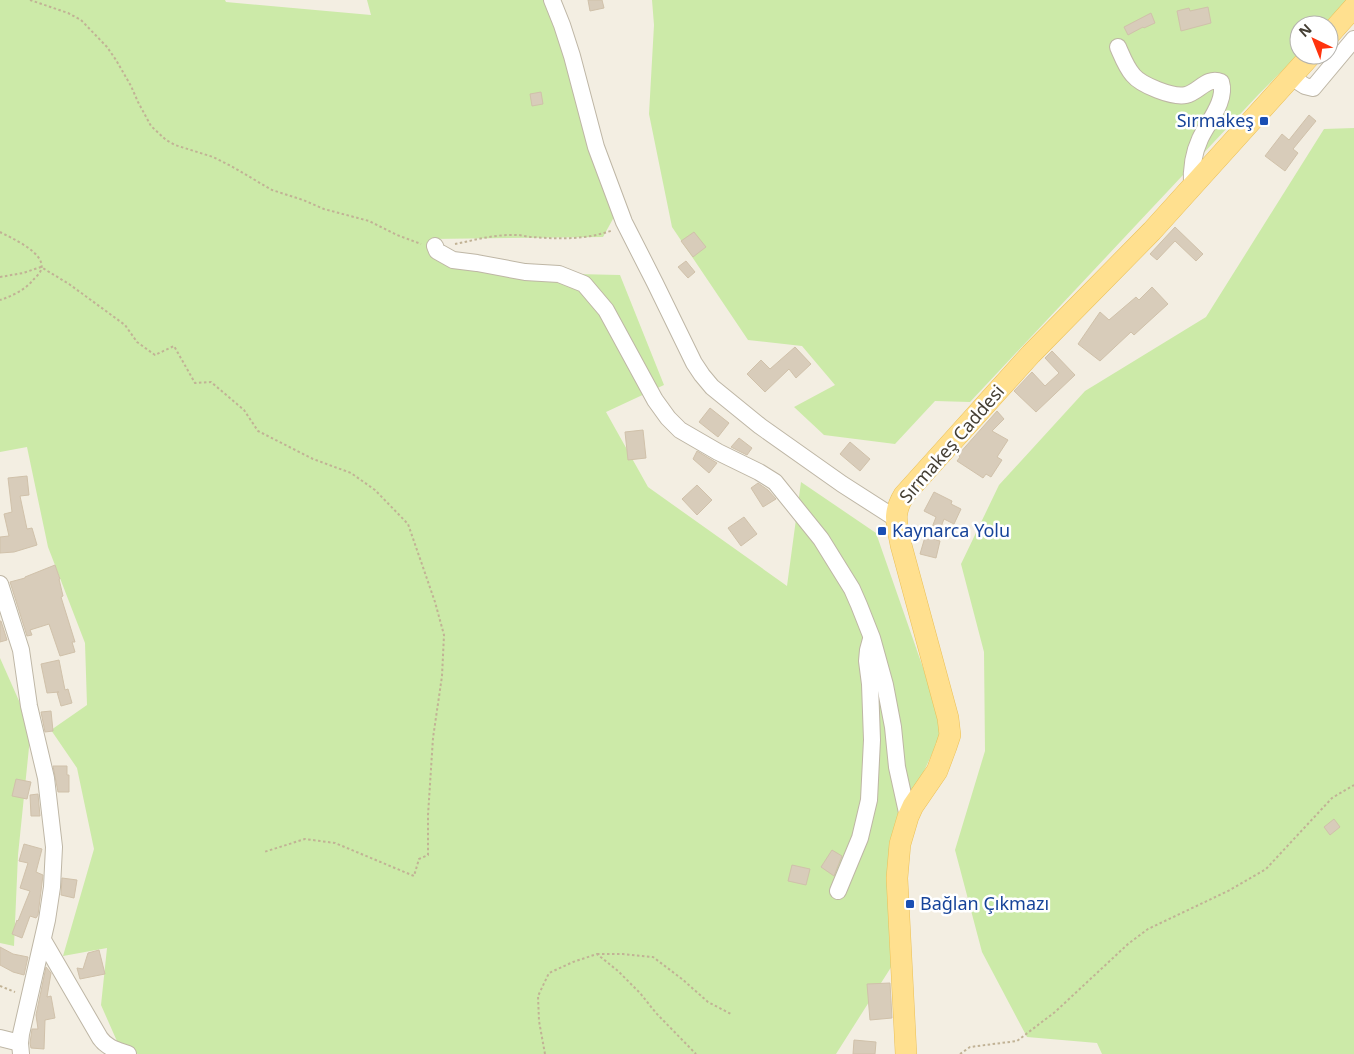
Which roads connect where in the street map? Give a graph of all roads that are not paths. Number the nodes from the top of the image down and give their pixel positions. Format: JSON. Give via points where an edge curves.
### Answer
{"nodes":[{"id":1,"x":552,"y":0,"type":"edge"},
{"id":2,"x":1354,"y":7,"type":"edge"},
{"id":3,"x":1339,"y":24,"type":"edge"},
{"id":4,"x":1354,"y":39,"type":"edge"},
{"id":5,"x":1118,"y":47,"type":"dead end"},
{"id":6,"x":1302,"y":65,"type":"edge"},
{"id":7,"x":1291,"y":77,"type":"junction"},
{"id":8,"x":1192,"y":186,"type":"junction"},
{"id":9,"x":435,"y":246,"type":"road end"},
{"id":10,"x":896,"y":518,"type":"junction"},
{"id":11,"x":0,"y":584,"type":"edge"},
{"id":12,"x":872,"y":638,"type":"junction"},
{"id":13,"x":908,"y":817,"type":"junction"},
{"id":14,"x":838,"y":891,"type":"dead end"},
{"id":15,"x":42,"y":940,"type":"junction"},
{"id":16,"x":0,"y":1038,"type":"edge"},
{"id":17,"x":20,"y":1049,"type":"edge"},
{"id":18,"x":121,"y":1053,"type":"edge"},
{"id":19,"x":906,"y":1054,"type":"edge"}],
"edges":[{"from":1,"to":10,"type":"street","via":[[572,56],[596,147],[624,222],[694,363],[712,387],[760,426]]},
{"from":2,"to":3,"type":"main road"},
{"from":4,"to":7,"type":"street","via":[[1313,88]]},
{"from":5,"to":8,"type":"street","via":[[1132,74],[1141,82],[1161,90],[1186,95],[1210,81],[1221,82],[1223,94],[1199,141],[1192,167]]},
{"from":6,"to":7,"type":"main road","name":"Sırmakeş Caddesi"},
{"from":7,"to":8,"type":"main road","name":"Sırmakeş Caddesi"},
{"from":8,"to":10,"type":"main road","name":"Sırmakeş Caddesi","via":[[951,442],[904,495]]},
{"from":9,"to":12,"type":"street","via":[[437,251],[453,260],[559,274],[584,284],[606,310],[668,418],[680,430],[774,482],[821,539],[852,589]]},
{"from":10,"to":13,"type":"main road","name":"Sırmakeş Caddesi","via":[[950,735],[937,771]]},
{"from":11,"to":15,"type":"street","via":[[21,650],[28,706],[49,799],[54,847],[52,887]]},
{"from":12,"to":13,"type":"street","via":[[885,685]]},
{"from":12,"to":14,"type":"street","via":[[866,661],[872,740],[869,800],[860,838]]},
{"from":13,"to":19,"type":"main road","name":"Sırmakeş Caddesi","via":[[900,844],[897,878]]},
{"from":15,"to":17,"type":"street"},
{"from":15,"to":18,"type":"street","via":[[94,1030],[105,1044]]},
{"from":16,"to":17,"type":"street"}]}
